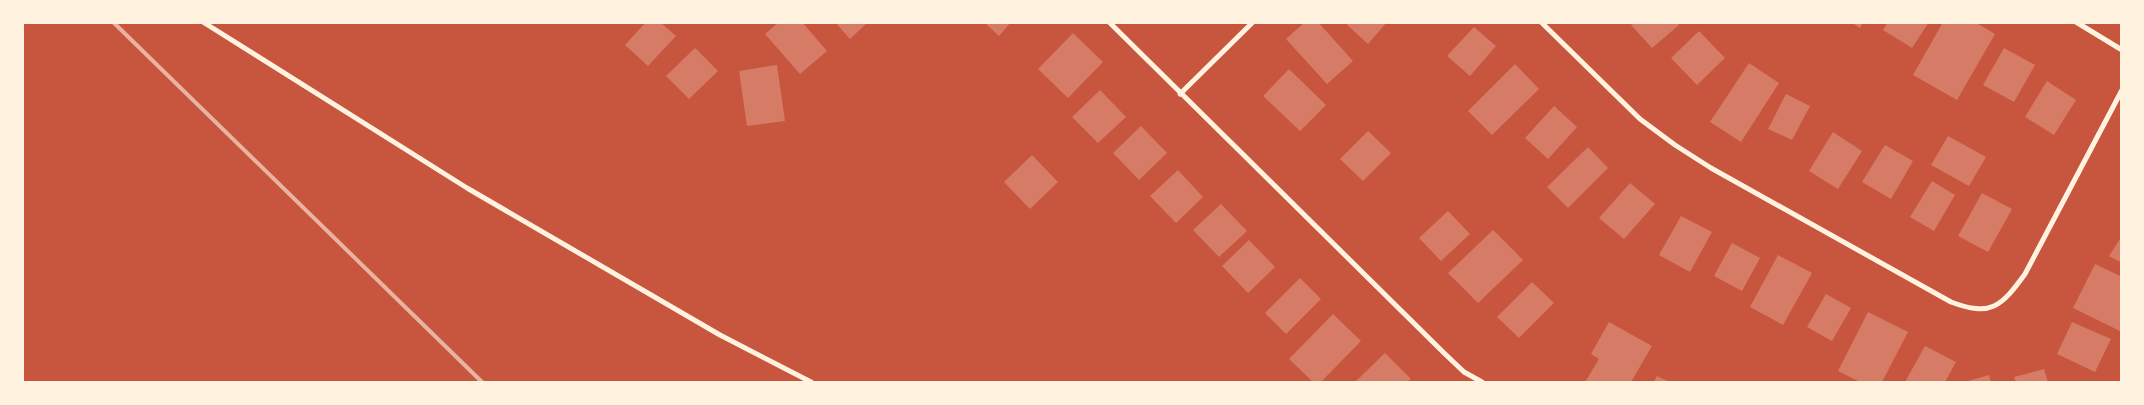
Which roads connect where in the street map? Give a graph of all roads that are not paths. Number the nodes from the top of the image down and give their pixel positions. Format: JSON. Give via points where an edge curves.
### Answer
{"nodes":[{"id":1,"x":203,"y":22,"type":"edge"},
{"id":2,"x":1110,"y":22,"type":"edge"},
{"id":3,"x":1253,"y":22,"type":"edge"},
{"id":4,"x":1542,"y":22,"type":"edge"},
{"id":5,"x":2076,"y":22,"type":"edge"},
{"id":6,"x":2122,"y":50,"type":"edge"},
{"id":7,"x":2122,"y":90,"type":"edge"},
{"id":8,"x":1180,"y":94,"type":"junction"},
{"id":9,"x":811,"y":382,"type":"edge"},
{"id":10,"x":1482,"y":382,"type":"edge"}],
"edges":[{"from":1,"to":9,"type":"street","via":[[467,188],[720,335]]},
{"from":2,"to":8,"type":"street"},
{"from":3,"to":8,"type":"street"},
{"from":4,"to":7,"type":"street","via":[[1640,119],[1675,145],[1942,297],[1972,310],[1995,307],[2010,295],[2025,274]]},
{"from":5,"to":6,"type":"street"},
{"from":8,"to":10,"type":"street","via":[[1444,353],[1464,372]]}]}
